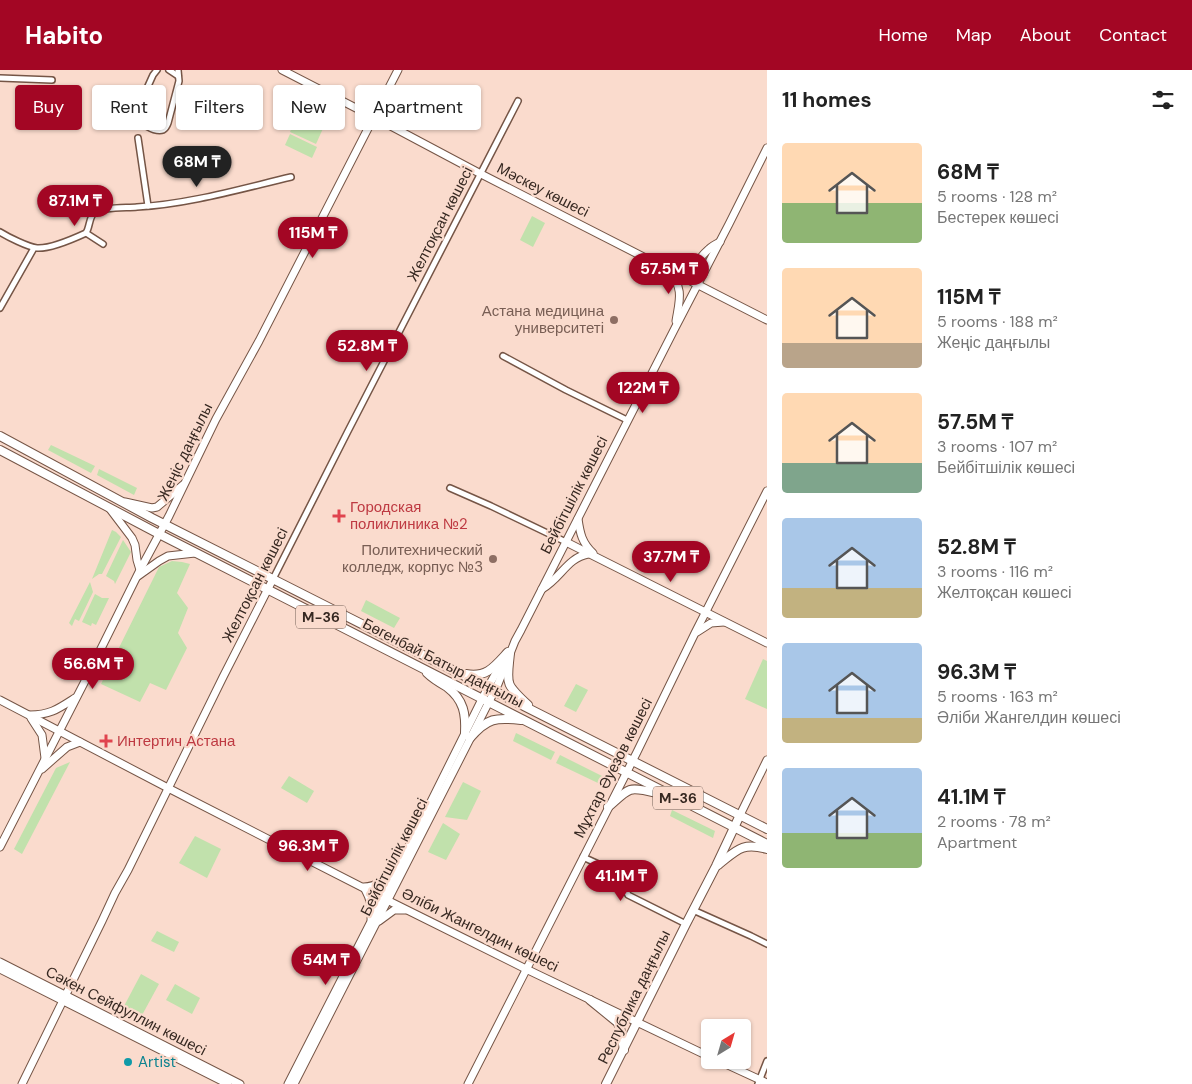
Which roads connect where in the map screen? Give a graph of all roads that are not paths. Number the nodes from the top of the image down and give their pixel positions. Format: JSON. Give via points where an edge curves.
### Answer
{"nodes":[{"id":1,"x":157,"y":70,"type":"edge"},
{"id":2,"x":169,"y":70,"type":"edge"},
{"id":3,"x":178,"y":70,"type":"edge"},
{"id":4,"x":282,"y":70,"type":"edge"},
{"id":5,"x":398,"y":70,"type":"edge"},
{"id":6,"x":178,"y":76,"type":"junction"},
{"id":7,"x":0,"y":78,"type":"edge"},
{"id":8,"x":52,"y":80,"type":"dead end"},
{"id":9,"x":390,"y":85,"type":"edge"},
{"id":10,"x":518,"y":101,"type":"dead end"},
{"id":11,"x":355,"y":107,"type":"edge"},
{"id":12,"x":367,"y":130,"type":"edge"},
{"id":13,"x":398,"y":130,"type":"edge"},
{"id":14,"x":138,"y":138,"type":"dead end"},
{"id":15,"x":767,"y":148,"type":"edge"},
{"id":16,"x":481,"y":174,"type":"junction"},
{"id":17,"x":291,"y":177,"type":"dead end"},
{"id":18,"x":148,"y":206,"type":"junction"},
{"id":19,"x":0,"y":232,"type":"edge"},
{"id":20,"x":86,"y":233,"type":"junction"},
{"id":21,"x":720,"y":242,"type":"junction"},
{"id":22,"x":103,"y":244,"type":"dead end"},
{"id":23,"x":34,"y":248,"type":"junction"},
{"id":24,"x":658,"y":264,"type":"junction"},
{"id":25,"x":670,"y":271,"type":"junction"},
{"id":26,"x":698,"y":284,"type":"junction"},
{"id":27,"x":0,"y":308,"type":"edge"},
{"id":28,"x":767,"y":320,"type":"edge"},
{"id":29,"x":675,"y":328,"type":"junction"},
{"id":30,"x":503,"y":356,"type":"dead end"},
{"id":31,"x":627,"y":420,"type":"junction"},
{"id":32,"x":0,"y":436,"type":"edge"},
{"id":33,"x":1,"y":450,"type":"edge"},
{"id":34,"x":185,"y":483,"type":"junction"},
{"id":35,"x":450,"y":488,"type":"dead end"},
{"id":36,"x":767,"y":491,"type":"edge"},
{"id":37,"x":121,"y":501,"type":"junction"},
{"id":38,"x":110,"y":508,"type":"junction"},
{"id":39,"x":578,"y":517,"type":"junction"},
{"id":40,"x":165,"y":524,"type":"junction"},
{"id":41,"x":159,"y":534,"type":"junction"},
{"id":42,"x":566,"y":542,"type":"junction"},
{"id":43,"x":195,"y":553,"type":"junction"},
{"id":44,"x":588,"y":554,"type":"junction"},
{"id":45,"x":598,"y":559,"type":"junction"},
{"id":46,"x":139,"y":573,"type":"junction"},
{"id":47,"x":273,"y":579,"type":"junction"},
{"id":48,"x":542,"y":589,"type":"junction"},
{"id":49,"x":268,"y":590,"type":"junction"},
{"id":50,"x":706,"y":612,"type":"junction"},
{"id":51,"x":725,"y":622,"type":"junction"},
{"id":52,"x":695,"y":634,"type":"junction"},
{"id":53,"x":767,"y":643,"type":"edge"},
{"id":54,"x":509,"y":652,"type":"junction"},
{"id":55,"x":422,"y":668,"type":"junction"},
{"id":56,"x":458,"y":672,"type":"junction"},
{"id":57,"x":491,"y":689,"type":"junction"},
{"id":58,"x":77,"y":696,"type":"junction"},
{"id":59,"x":0,"y":700,"type":"edge"},
{"id":60,"x":486,"y":700,"type":"junction"},
{"id":61,"x":535,"y":711,"type":"junction"},
{"id":62,"x":29,"y":715,"type":"junction"},
{"id":63,"x":526,"y":721,"type":"junction"},
{"id":64,"x":59,"y":731,"type":"junction"},
{"id":65,"x":468,"y":736,"type":"junction"},
{"id":66,"x":80,"y":742,"type":"junction"},
{"id":67,"x":45,"y":758,"type":"junction"},
{"id":68,"x":767,"y":760,"type":"edge"},
{"id":69,"x":632,"y":761,"type":"junction"},
{"id":70,"x":38,"y":772,"type":"junction"},
{"id":71,"x":627,"y":772,"type":"junction"},
{"id":72,"x":168,"y":788,"type":"junction"},
{"id":73,"x":675,"y":797,"type":"junction"},
{"id":74,"x":608,"y":807,"type":"junction"},
{"id":75,"x":740,"y":815,"type":"junction"},
{"id":76,"x":732,"y":826,"type":"junction"},
{"id":77,"x":767,"y":829,"type":"edge"},
{"id":78,"x":767,"y":844,"type":"edge"},
{"id":79,"x":0,"y":847,"type":"edge"},
{"id":80,"x":767,"y":849,"type":"edge"},
{"id":81,"x":583,"y":857,"type":"junction"},
{"id":82,"x":401,"y":862,"type":"junction"},
{"id":83,"x":716,"y":866,"type":"junction"},
{"id":84,"x":364,"y":888,"type":"junction"},
{"id":85,"x":386,"y":899,"type":"junction"},
{"id":86,"x":407,"y":910,"type":"junction"},
{"id":87,"x":693,"y":910,"type":"junction"},
{"id":88,"x":372,"y":921,"type":"junction"},
{"id":89,"x":683,"y":923,"type":"junction"},
{"id":90,"x":371,"y":934,"type":"junction"},
{"id":91,"x":767,"y":944,"type":"edge"},
{"id":92,"x":0,"y":962,"type":"edge"},
{"id":93,"x":0,"y":969,"type":"edge"},
{"id":94,"x":526,"y":969,"type":"junction"},
{"id":95,"x":64,"y":998,"type":"junction"},
{"id":96,"x":590,"y":1000,"type":"junction"},
{"id":97,"x":638,"y":1022,"type":"junction"},
{"id":98,"x":624,"y":1050,"type":"junction"},
{"id":99,"x":701,"y":1053,"type":"edge"},
{"id":100,"x":767,"y":1062,"type":"edge"},
{"id":101,"x":735,"y":1069,"type":"edge"},
{"id":102,"x":762,"y":1082,"type":"edge"},
{"id":103,"x":22,"y":1084,"type":"edge"},
{"id":104,"x":228,"y":1084,"type":"edge"},
{"id":105,"x":240,"y":1084,"type":"edge"},
{"id":106,"x":288,"y":1084,"type":"edge"},
{"id":107,"x":294,"y":1084,"type":"edge"},
{"id":108,"x":468,"y":1084,"type":"edge"},
{"id":109,"x":606,"y":1084,"type":"edge"}],
"edges":[{"from":1,"to":6,"type":"street","via":[[134,115],[156,130],[164,129],[168,123]]},
{"from":2,"to":6,"type":"street"},
{"from":3,"to":6,"type":"street"},
{"from":4,"to":11,"type":"main road","name":"Мәскеу көшесі"},
{"from":5,"to":9,"type":"main road","name":"Жеңіс даңғылы"},
{"from":7,"to":8,"type":"street"},
{"from":10,"to":16,"type":"street","name":"Желтоқсан көшесі"},
{"from":12,"to":34,"type":"main road","name":"Жеңіс даңғылы"},
{"from":13,"to":16,"type":"main road","name":"Мәскеу көшесі"},
{"from":14,"to":18,"type":"street"},
{"from":15,"to":21,"type":"main road","name":"Бейбітшілік көшесі"},
{"from":16,"to":24,"type":"main road","name":"Мәскеу көшесі"},
{"from":16,"to":47,"type":"street","name":"Желтоқсан көшесі"},
{"from":17,"to":18,"type":"street"},
{"from":18,"to":20,"type":"street","via":[[96,211]]},
{"from":19,"to":23,"type":"street"},
{"from":20,"to":22,"type":"street"},
{"from":20,"to":23,"type":"street","via":[[44,248]]},
{"from":21,"to":25,"type":"main road","via":[[708,249],[695,267],[686,271]]},
{"from":21,"to":26,"type":"main road","name":"Бейбітшілік көшесі"},
{"from":23,"to":27,"type":"street"},
{"from":24,"to":25,"type":"main road","name":"Мәскеу көшесі"},
{"from":24,"to":29,"type":"main road","via":[[673,276],[680,288]]},
{"from":25,"to":26,"type":"main road","name":"Мәскеу көшесі"},
{"from":26,"to":28,"type":"main road","name":"Мәскеу көшесі"},
{"from":26,"to":29,"type":"main road","name":"Бейбітшілік көшесі"},
{"from":29,"to":31,"type":"main road","name":"Бейбітшілік көшесі"},
{"from":30,"to":31,"type":"street"},
{"from":31,"to":39,"type":"main road","name":"Бейбітшілік көшесі"},
{"from":32,"to":37,"type":"main road","name":"Бөгенбай Батыр даңғылы","number":"M-36"},
{"from":33,"to":38,"type":"main road","name":"Бөгенбай Батыр даңғылы","number":"M-36"},
{"from":34,"to":37,"type":"main road","via":[[157,507]]},
{"from":34,"to":40,"type":"main road","name":"Жеңіс даңғылы"},
{"from":35,"to":42,"type":"street"},
{"from":36,"to":50,"type":"main road","name":"Мұхтар Әуезов көшесі"},
{"from":37,"to":40,"type":"main road","name":"Бөгенбай Батыр даңғылы","number":"M-36"},
{"from":38,"to":41,"type":"main road","name":"Бөгенбай Батыр даңғылы","number":"M-36"},
{"from":38,"to":46,"type":"main road","via":[[132,538]]},
{"from":39,"to":42,"type":"main road","name":"Бейбітшілік көшесі"},
{"from":39,"to":45,"type":"main road","via":[[583,542]]},
{"from":40,"to":41,"type":"main road","name":"Жеңіс даңғылы"},
{"from":40,"to":47,"type":"main road","name":"Бөгенбай Батыр даңғылы","number":"M-36"},
{"from":41,"to":43,"type":"main road","name":"Бөгенбай Батыр даңғылы","number":"M-36"},
{"from":41,"to":46,"type":"main road","name":"Жеңіс даңғылы"},
{"from":42,"to":44,"type":"main road"},
{"from":42,"to":48,"type":"main road","name":"Бейбітшілік көшесі"},
{"from":43,"to":46,"type":"main road","via":[[168,556]]},
{"from":43,"to":49,"type":"main road","name":"Бөгенбай Батыр даңғылы","number":"M-36"},
{"from":44,"to":45,"type":"main road"},
{"from":44,"to":48,"type":"main road","via":[[573,560]]},
{"from":45,"to":50,"type":"main road"},
{"from":46,"to":58,"type":"main road","name":"Жеңіс даңғылы"},
{"from":47,"to":49,"type":"main road","name":"Желтоқсан көшесі"},
{"from":47,"to":56,"type":"main road","name":"Бөгенбай Батыр даңғылы","number":"M-36"},
{"from":48,"to":54,"type":"main road","name":"Бейбітшілік көшесі"},
{"from":49,"to":55,"type":"main road","name":"Бөгенбай Батыр даңғылы","number":"M-36"},
{"from":49,"to":72,"type":"main road","name":"Желтоқсан көшесі"},
{"from":50,"to":51,"type":"main road"},
{"from":50,"to":52,"type":"main road","name":"Мұхтар Әуезов көшесі"},
{"from":51,"to":52,"type":"main road","via":[[711,623]]},
{"from":51,"to":53,"type":"main road"},
{"from":52,"to":69,"type":"main road","name":"Мұхтар Әуезов көшесі"},
{"from":54,"to":56,"type":"main road","via":[[490,671],[471,675]]},
{"from":54,"to":57,"type":"main road","name":"Бейбітшілік көшесі"},
{"from":54,"to":61,"type":"main road","via":[[510,688]]},
{"from":55,"to":60,"type":"main road","name":"Бөгенбай Батыр даңғылы","number":"M-36"},
{"from":55,"to":65,"type":"main road","via":[[433,680],[457,695]]},
{"from":56,"to":57,"type":"main road","name":"Бөгенбай Батыр даңғылы","number":"M-36"},
{"from":57,"to":60,"type":"main road","name":"Бейбітшілік көшесі"},
{"from":57,"to":61,"type":"main road","name":"Бөгенбай Батыр даңғылы","number":"M-36"},
{"from":58,"to":62,"type":"main road","via":[[46,714]]},
{"from":58,"to":64,"type":"main road","name":"Жеңіс даңғылы"},
{"from":59,"to":62,"type":"main road","name":"Әліби Жангелдин көшесі"},
{"from":60,"to":63,"type":"main road","name":"Бөгенбай Батыр даңғылы","number":"M-36"},
{"from":60,"to":65,"type":"main road","name":"Бейбітшілік көшесі"},
{"from":61,"to":69,"type":"main road","name":"Бөгенбай Батыр даңғылы","number":"M-36"},
{"from":62,"to":64,"type":"main road","name":"Әліби Жангелдин көшесі"},
{"from":62,"to":67,"type":"main road","via":[[42,735]]},
{"from":63,"to":65,"type":"main road","via":[[492,720]]},
{"from":63,"to":71,"type":"main road","name":"Бөгенбай Батыр даңғылы","number":"M-36"},
{"from":64,"to":66,"type":"main road","name":"Әліби Жангелдин көшесі"},
{"from":64,"to":67,"type":"main road","name":"Жеңіс даңғылы"},
{"from":65,"to":82,"type":"main road","name":"Бейбітшілік көшесі"},
{"from":65,"to":85,"type":"main road","name":"Бейбітшілік көшесі"},
{"from":66,"to":70,"type":"main road","via":[[67,746]]},
{"from":66,"to":72,"type":"main road","name":"Әліби Жангелдин көшесі"},
{"from":67,"to":70,"type":"main road","name":"Жеңіс даңғылы"},
{"from":68,"to":75,"type":"main road","name":"Республика даңғылы"},
{"from":69,"to":71,"type":"main road","name":"Мұхтар Әуезов көшесі"},
{"from":69,"to":75,"type":"main road","name":"Бөгенбай Батыр даңғылы","number":"M-36"},
{"from":70,"to":79,"type":"main road","name":"Жеңіс даңғылы"},
{"from":71,"to":73,"type":"main road","name":"Бөгенбай Батыр даңғылы","number":"M-36"},
{"from":71,"to":74,"type":"main road","name":"Мұхтар Әуезов көшесі"},
{"from":72,"to":84,"type":"main road","name":"Әліби Жангелдин көшесі"},
{"from":72,"to":95,"type":"main road","name":"Желтоқсан көшесі"},
{"from":73,"to":74,"type":"main road","via":[[631,789]]},
{"from":73,"to":76,"type":"main road","name":"Бөгенбай Батыр даңғылы","number":"M-36"},
{"from":74,"to":81,"type":"main road","name":"Мұхтар Әуезов көшесі"},
{"from":75,"to":76,"type":"main road","name":"Республика даңғылы"},
{"from":75,"to":77,"type":"main road","name":"Бөгенбай Батыр даңғылы"},
{"from":76,"to":78,"type":"main road","name":"Бөгенбай Батыр даңғылы"},
{"from":76,"to":83,"type":"main road","name":"Республика даңғылы"},
{"from":80,"to":83,"type":"main road","via":[[756,846],[740,848]]},
{"from":81,"to":89,"type":"street","via":[[624,876],[628,895]]},
{"from":81,"to":94,"type":"main road","name":"Мұхтар Әуезов көшесі"},
{"from":82,"to":84,"type":"main road","via":[[378,884]]},
{"from":82,"to":85,"type":"main road","name":"Бейбітшілік көшесі"},
{"from":83,"to":87,"type":"main road","name":"Республика даңғылы"},
{"from":84,"to":85,"type":"main road","name":"Әліби Жангелдин көшесі"},
{"from":84,"to":88,"type":"main road","via":[[372,906]]},
{"from":85,"to":86,"type":"main road","name":"Әліби Жангелдин көшесі"},
{"from":85,"to":88,"type":"main road","name":"Бейбітшілік көшесі"},
{"from":85,"to":90,"type":"main road","name":"Бейбітшілік көшесі"},
{"from":86,"to":90,"type":"main road","via":[[394,910]]},
{"from":86,"to":94,"type":"main road","name":"Әліби Жангелдин көшесі"},
{"from":87,"to":89,"type":"main road","name":"Республика даңғылы"},
{"from":87,"to":91,"type":"street"},
{"from":88,"to":106,"type":"main road","name":"Бейбітшілік көшесі"},
{"from":89,"to":97,"type":"main road","name":"Республика даңғылы"},
{"from":90,"to":107,"type":"main road","name":"Бейбітшілік көшесі"},
{"from":92,"to":95,"type":"main road","name":"Сәкен Сейфуллин көшесі"},
{"from":93,"to":95,"type":"main road","name":"Сәкен Сейфуллин көшесі"},
{"from":94,"to":96,"type":"main road","name":"Әліби Жангелдин көшесі"},
{"from":94,"to":108,"type":"main road","name":"Мұхтар Әуезов көшесі"},
{"from":95,"to":103,"type":"main road","name":"Желтоқсан көшесі"},
{"from":95,"to":104,"type":"main road","name":"Сәкен Сейфуллин көшесі"},
{"from":95,"to":105,"type":"main road","name":"Сәкен Сейфуллин көшесі"},
{"from":96,"to":97,"type":"main road","name":"Әліби Жангелдин көшесі"},
{"from":96,"to":98,"type":"main road","via":[[617,1022]]},
{"from":97,"to":98,"type":"main road","name":"Республика даңғылы"},
{"from":97,"to":99,"type":"main road","name":"Әліби Жангелдин көшесі"},
{"from":98,"to":109,"type":"main road","name":"Республика даңғылы"},
{"from":100,"to":102,"type":"street"},
{"from":101,"to":102,"type":"main road"}]}
